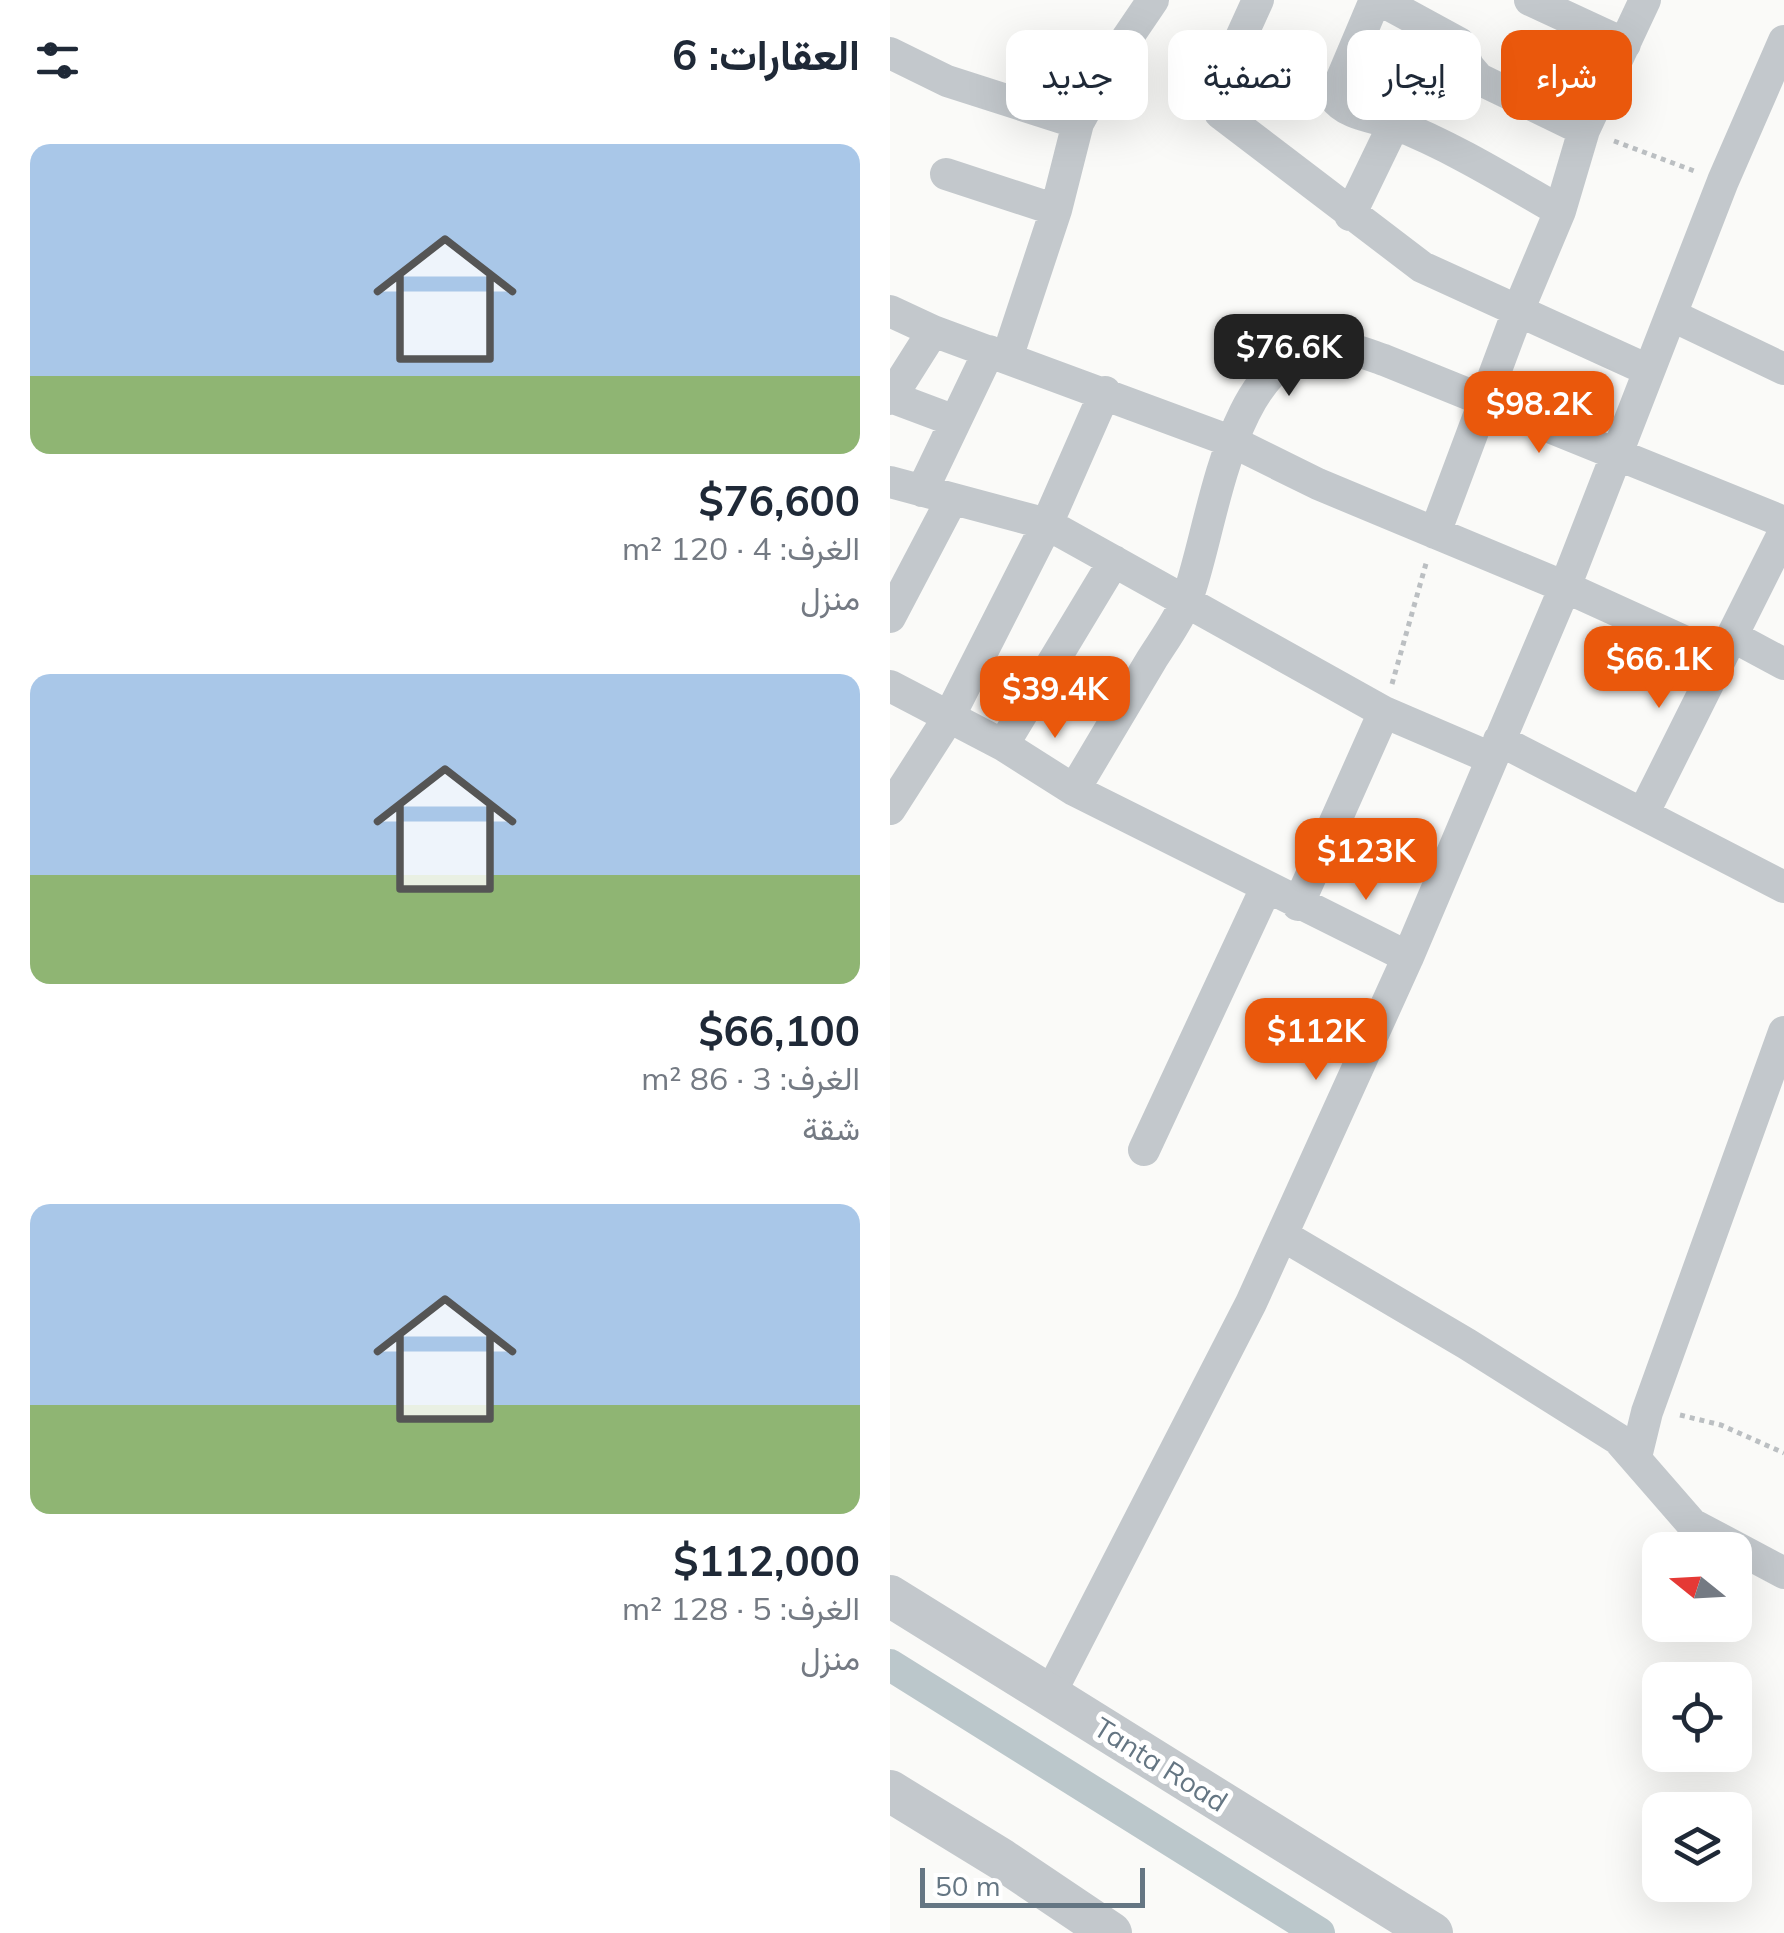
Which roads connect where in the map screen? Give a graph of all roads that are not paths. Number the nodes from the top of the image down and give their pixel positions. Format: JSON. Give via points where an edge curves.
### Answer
{"nodes":[{"id":1,"x":1154,"y":0,"type":"edge"},
{"id":2,"x":1258,"y":0,"type":"edge"},
{"id":3,"x":1378,"y":0,"type":"edge"},
{"id":4,"x":1530,"y":0,"type":"edge"},
{"id":5,"x":1645,"y":0,"type":"edge"},
{"id":6,"x":1594,"y":30,"type":"edge"},
{"id":7,"x":1631,"y":30,"type":"edge"},
{"id":8,"x":1784,"y":42,"type":"edge"},
{"id":9,"x":890,"y":53,"type":"edge"},
{"id":10,"x":1589,"y":120,"type":"edge"},
{"id":11,"x":1078,"y":123,"type":"junction"},
{"id":12,"x":1394,"y":124,"type":"junction"},
{"id":13,"x":1584,"y":130,"type":"junction"},
{"id":14,"x":946,"y":174,"type":"dead end"},
{"id":15,"x":1056,"y":210,"type":"junction"},
{"id":16,"x":1560,"y":211,"type":"junction"},
{"id":17,"x":1350,"y":214,"type":"junction"},
{"id":18,"x":890,"y":311,"type":"edge"},
{"id":19,"x":1518,"y":311,"type":"junction"},
{"id":20,"x":1671,"y":315,"type":"junction"},
{"id":21,"x":933,"y":331,"type":"junction"},
{"id":22,"x":998,"y":354,"type":"junction"},
{"id":23,"x":1784,"y":369,"type":"edge"},
{"id":24,"x":1648,"y":370,"type":"junction"},
{"id":25,"x":1105,"y":392,"type":"junction"},
{"id":26,"x":891,"y":398,"type":"edge"},
{"id":27,"x":1486,"y":398,"type":"junction"},
{"id":28,"x":955,"y":421,"type":"junction"},
{"id":29,"x":1233,"y":442,"type":"junction"},
{"id":30,"x":1617,"y":455,"type":"junction"},
{"id":31,"x":890,"y":482,"type":"edge"},
{"id":32,"x":937,"y":495,"type":"junction"},
{"id":33,"x":1784,"y":522,"type":"edge"},
{"id":34,"x":1047,"y":524,"type":"junction"},
{"id":35,"x":1784,"y":532,"type":"edge"},
{"id":36,"x":1435,"y":533,"type":"junction"},
{"id":37,"x":1114,"y":560,"type":"junction"},
{"id":38,"x":1565,"y":587,"type":"junction"},
{"id":39,"x":1186,"y":602,"type":"junction"},
{"id":40,"x":890,"y":617,"type":"edge"},
{"id":41,"x":1726,"y":647,"type":"junction"},
{"id":42,"x":1784,"y":664,"type":"edge"},
{"id":43,"x":890,"y":686,"type":"edge"},
{"id":44,"x":1384,"y":712,"type":"junction"},
{"id":45,"x":949,"y":717,"type":"junction"},
{"id":46,"x":1003,"y":746,"type":"junction"},
{"id":47,"x":1495,"y":749,"type":"junction"},
{"id":48,"x":1074,"y":790,"type":"junction"},
{"id":49,"x":890,"y":809,"type":"edge"},
{"id":50,"x":1643,"y":814,"type":"junction"},
{"id":51,"x":1784,"y":887,"type":"edge"},
{"id":52,"x":1266,"y":888,"type":"junction"},
{"id":53,"x":1298,"y":905,"type":"junction"},
{"id":54,"x":1408,"y":957,"type":"junction"},
{"id":55,"x":1784,"y":1032,"type":"edge"},
{"id":56,"x":1144,"y":1150,"type":"dead end"},
{"id":57,"x":1282,"y":1236,"type":"junction"},
{"id":58,"x":1636,"y":1457,"type":"junction"},
{"id":59,"x":1784,"y":1574,"type":"edge"},
{"id":60,"x":890,"y":1596,"type":"edge"},
{"id":61,"x":1050,"y":1694,"type":"junction"},
{"id":62,"x":890,"y":1790,"type":"edge"},
{"id":63,"x":1112,"y":1933,"type":"edge"},
{"id":64,"x":1432,"y":1933,"type":"edge"}],
"edges":[{"from":1,"to":11,"type":"street"},
{"from":2,"to":17,"type":"street","via":[[1218,88],[1220,113]]},
{"from":3,"to":12,"type":"street","via":[[1334,96],[1343,108]]},
{"from":3,"to":13,"type":"street","via":[[1460,44],[1479,79]]},
{"from":4,"to":6,"type":"street"},
{"from":5,"to":7,"type":"street"},
{"from":8,"to":20,"type":"street"},
{"from":9,"to":11,"type":"street","via":[[947,81]]},
{"from":10,"to":13,"type":"street"},
{"from":11,"to":15,"type":"street"},
{"from":12,"to":16,"type":"street"},
{"from":12,"to":17,"type":"street"},
{"from":13,"to":16,"type":"street"},
{"from":14,"to":15,"type":"street"},
{"from":15,"to":22,"type":"street"},
{"from":16,"to":19,"type":"street"},
{"from":17,"to":19,"type":"street","via":[[1422,267]]},
{"from":18,"to":21,"type":"street"},
{"from":19,"to":24,"type":"street"},
{"from":19,"to":27,"type":"street"},
{"from":20,"to":23,"type":"street"},
{"from":20,"to":24,"type":"street"},
{"from":21,"to":22,"type":"street"},
{"from":21,"to":26,"type":"street"},
{"from":22,"to":25,"type":"street"},
{"from":22,"to":28,"type":"street"},
{"from":24,"to":30,"type":"street"},
{"from":25,"to":29,"type":"street"},
{"from":25,"to":34,"type":"street"},
{"from":26,"to":28,"type":"street"},
{"from":27,"to":29,"type":"street","via":[[1325,346],[1275,367]]},
{"from":27,"to":30,"type":"street"},
{"from":27,"to":36,"type":"street"},
{"from":28,"to":32,"type":"street"},
{"from":29,"to":36,"type":"street"},
{"from":29,"to":39,"type":"street"},
{"from":30,"to":33,"type":"street"},
{"from":30,"to":38,"type":"street"},
{"from":31,"to":32,"type":"street"},
{"from":32,"to":34,"type":"street"},
{"from":32,"to":40,"type":"street"},
{"from":34,"to":37,"type":"street"},
{"from":34,"to":45,"type":"street"},
{"from":35,"to":41,"type":"street"},
{"from":36,"to":38,"type":"street"},
{"from":37,"to":39,"type":"street"},
{"from":37,"to":46,"type":"street"},
{"from":38,"to":41,"type":"street"},
{"from":38,"to":47,"type":"street"},
{"from":39,"to":44,"type":"street"},
{"from":39,"to":48,"type":"street"},
{"from":41,"to":42,"type":"street"},
{"from":41,"to":50,"type":"street"},
{"from":43,"to":45,"type":"street"},
{"from":44,"to":47,"type":"street"},
{"from":44,"to":53,"type":"street"},
{"from":45,"to":46,"type":"street"},
{"from":45,"to":49,"type":"street"},
{"from":46,"to":48,"type":"street"},
{"from":47,"to":50,"type":"street"},
{"from":47,"to":54,"type":"street"},
{"from":48,"to":52,"type":"street"},
{"from":50,"to":51,"type":"street"},
{"from":52,"to":53,"type":"street"},
{"from":52,"to":56,"type":"street"},
{"from":53,"to":54,"type":"street"},
{"from":54,"to":57,"type":"street"},
{"from":55,"to":58,"type":"street"},
{"from":57,"to":58,"type":"street","via":[[1566,1406]]},
{"from":57,"to":61,"type":"street"},
{"from":58,"to":59,"type":"street","via":[[1692,1524]]},
{"from":60,"to":61,"type":"street","name":"Tanta Road"},
{"from":61,"to":64,"type":"street","name":"Tanta Road"},
{"from":62,"to":63,"type":"street"}]}
